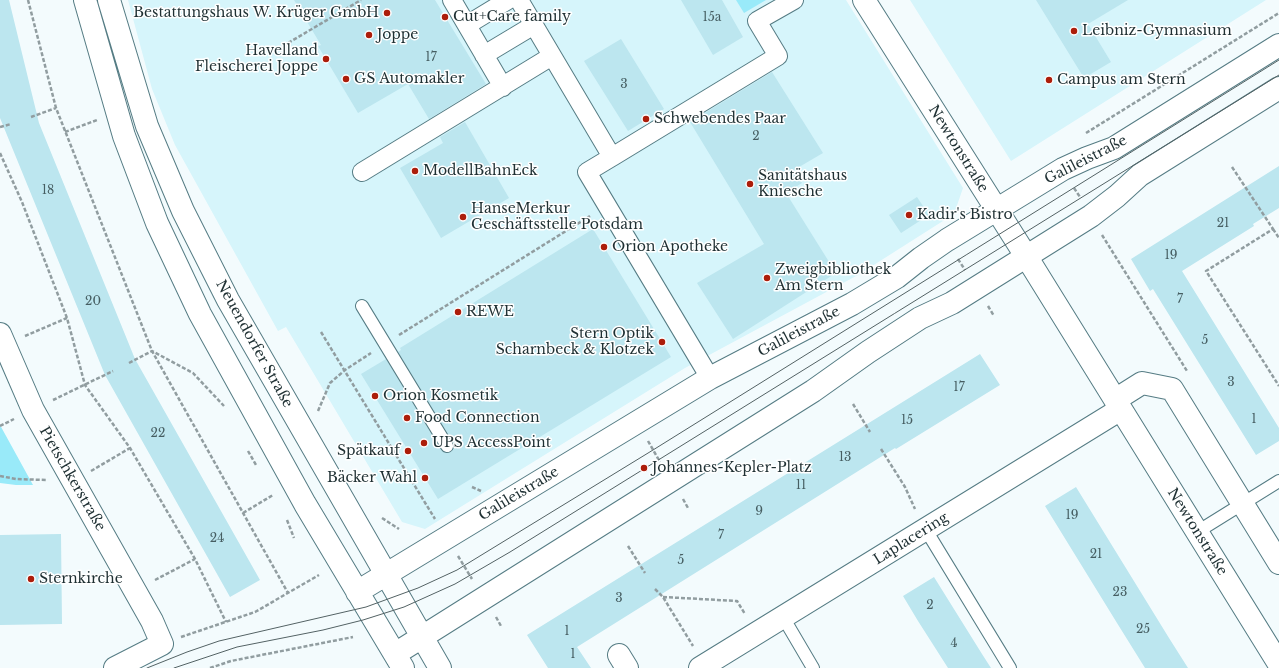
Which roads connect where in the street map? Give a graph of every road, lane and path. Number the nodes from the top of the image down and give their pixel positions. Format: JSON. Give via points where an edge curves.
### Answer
{"nodes":[{"id":1,"x":28,"y":0,"type":"edge"},
{"id":2,"x":85,"y":0,"type":"edge"},
{"id":3,"x":109,"y":0,"type":"edge"},
{"id":4,"x":361,"y":0,"type":"edge"},
{"id":5,"x":452,"y":0,"type":"edge"},
{"id":6,"x":508,"y":0,"type":"edge"},
{"id":7,"x":519,"y":0,"type":"edge"},
{"id":8,"x":794,"y":0,"type":"edge"},
{"id":9,"x":864,"y":0,"type":"edge"},
{"id":10,"x":467,"y":25,"type":"junction"},
{"id":11,"x":534,"y":25,"type":"junction"},
{"id":12,"x":1279,"y":45,"type":"edge"},
{"id":13,"x":283,"y":46,"type":"dead end"},
{"id":14,"x":484,"y":56,"type":"junction"},
{"id":15,"x":552,"y":56,"type":"junction"},
{"id":16,"x":503,"y":87,"type":"junction"},
{"id":17,"x":1279,"y":88,"type":"edge"},
{"id":18,"x":56,"y":108,"type":"junction"},
{"id":19,"x":31,"y":117,"type":"dead end"},
{"id":20,"x":103,"y":118,"type":"dead end"},
{"id":21,"x":11,"y":124,"type":"dead end"},
{"id":22,"x":0,"y":127,"type":"edge"},
{"id":23,"x":65,"y":132,"type":"junction"},
{"id":24,"x":0,"y":153,"type":"edge"},
{"id":25,"x":612,"y":157,"type":"junction"},
{"id":26,"x":1232,"y":167,"type":"dead end"},
{"id":27,"x":1063,"y":169,"type":"junction"},
{"id":28,"x":362,"y":172,"type":"dead end"},
{"id":29,"x":607,"y":206,"type":"junction"},
{"id":30,"x":996,"y":210,"type":"junction"},
{"id":31,"x":1091,"y":216,"type":"junction"},
{"id":32,"x":1273,"y":229,"type":"junction"},
{"id":33,"x":1279,"y":238,"type":"edge"},
{"id":34,"x":1026,"y":256,"type":"junction"},
{"id":35,"x":362,"y":306,"type":"dead end"},
{"id":36,"x":67,"y":318,"type":"junction"},
{"id":37,"x":321,"y":332,"type":"dead end"},
{"id":38,"x":2,"y":339,"type":"edge"},
{"id":39,"x":385,"y":344,"type":"junction"},
{"id":40,"x":152,"y":351,"type":"junction"},
{"id":41,"x":129,"y":363,"type":"dead end"},
{"id":42,"x":345,"y":370,"type":"junction"},
{"id":43,"x":113,"y":371,"type":"dead end"},
{"id":44,"x":1187,"y":371,"type":"dead end"},
{"id":45,"x":710,"y":378,"type":"junction"},
{"id":46,"x":85,"y":385,"type":"junction"},
{"id":47,"x":1279,"y":386,"type":"edge"},
{"id":48,"x":853,"y":404,"type":"dead end"},
{"id":49,"x":1118,"y":405,"type":"junction"},
{"id":50,"x":33,"y":410,"type":"junction"},
{"id":51,"x":318,"y":411,"type":"dead end"},
{"id":52,"x":227,"y":413,"type":"dead end"},
{"id":53,"x":0,"y":426,"type":"edge"},
{"id":54,"x":870,"y":432,"type":"dead end"},
{"id":55,"x":245,"y":446,"type":"dead end"},
{"id":56,"x":447,"y":446,"type":"dead end"},
{"id":57,"x":130,"y":448,"type":"junction"},
{"id":58,"x":881,"y":449,"type":"dead end"},
{"id":59,"x":256,"y":465,"type":"dead end"},
{"id":60,"x":0,"y":476,"type":"edge"},
{"id":61,"x":74,"y":481,"type":"junction"},
{"id":62,"x":1279,"y":481,"type":"edge"},
{"id":63,"x":273,"y":495,"type":"dead end"},
{"id":64,"x":1243,"y":504,"type":"junction"},
{"id":65,"x":243,"y":513,"type":"junction"},
{"id":66,"x":285,"y":515,"type":"dead end"},
{"id":67,"x":382,"y":518,"type":"dead end"},
{"id":68,"x":399,"y":529,"type":"dead end"},
{"id":69,"x":926,"y":530,"type":"junction"},
{"id":70,"x":1197,"y":532,"type":"junction"},
{"id":71,"x":294,"y":538,"type":"dead end"},
{"id":72,"x":447,"y":538,"type":"junction"},
{"id":73,"x":628,"y":546,"type":"dead end"},
{"id":74,"x":195,"y":559,"type":"junction"},
{"id":75,"x":1279,"y":563,"type":"edge"},
{"id":76,"x":645,"y":573,"type":"dead end"},
{"id":77,"x":386,"y":574,"type":"junction"},
{"id":78,"x":319,"y":575,"type":"dead end"},
{"id":79,"x":655,"y":589,"type":"dead end"},
{"id":80,"x":135,"y":591,"type":"junction"},
{"id":81,"x":357,"y":592,"type":"junction"},
{"id":82,"x":288,"y":593,"type":"junction"},
{"id":83,"x":663,"y":597,"type":"junction"},
{"id":84,"x":484,"y":598,"type":"junction"},
{"id":85,"x":783,"y":618,"type":"junction"},
{"id":86,"x":226,"y":622,"type":"junction"},
{"id":87,"x":757,"y":633,"type":"junction"},
{"id":88,"x":353,"y":637,"type":"dead end"},
{"id":89,"x":422,"y":637,"type":"junction"},
{"id":90,"x":162,"y":644,"type":"junction"},
{"id":91,"x":399,"y":661,"type":"edge"},
{"id":92,"x":1279,"y":664,"type":"edge"},
{"id":93,"x":703,"y":667,"type":"edge"},
{"id":94,"x":115,"y":668,"type":"edge"},
{"id":95,"x":210,"y":668,"type":"edge"},
{"id":96,"x":440,"y":668,"type":"edge"},
{"id":97,"x":814,"y":668,"type":"edge"},
{"id":98,"x":1010,"y":668,"type":"edge"}],
"edges":[{"from":1,"to":18,"type":"path"},
{"from":2,"to":81,"type":"street","via":[[124,136],[157,223],[206,325]]},
{"from":3,"to":77,"type":"street","name":"Neuendorfer Straße","via":[[147,126],[183,211],[228,300]]},
{"from":4,"to":13,"type":"path"},
{"from":5,"to":10,"type":"street"},
{"from":6,"to":10,"type":"street"},
{"from":7,"to":11,"type":"street"},
{"from":8,"to":25,"type":"street","via":[[757,21],[778,56]]},
{"from":9,"to":30,"type":"street","name":"Newtonstraße"},
{"from":10,"to":14,"type":"street"},
{"from":11,"to":14,"type":"street"},
{"from":11,"to":15,"type":"street"},
{"from":12,"to":27,"type":"street","name":"Galileistraße","via":[[1114,148]]},
{"from":14,"to":16,"type":"street"},
{"from":15,"to":16,"type":"street"},
{"from":15,"to":25,"type":"street"},
{"from":16,"to":28,"type":"street"},
{"from":17,"to":31,"type":"street","via":[[1140,175]]},
{"from":18,"to":19,"type":"path"},
{"from":18,"to":23,"type":"path"},
{"from":20,"to":23,"type":"path"},
{"from":21,"to":22,"type":"path"},
{"from":23,"to":40,"type":"path"},
{"from":24,"to":36,"type":"path"},
{"from":25,"to":29,"type":"street","via":[[587,172]]},
{"from":26,"to":32,"type":"path"},
{"from":27,"to":30,"type":"street","name":"Galileistraße"},
{"from":27,"to":31,"type":"path"},
{"from":29,"to":39,"type":"path"},
{"from":29,"to":45,"type":"street"},
{"from":30,"to":34,"type":"street","name":"Newtonstraße"},
{"from":30,"to":45,"type":"street","name":"Galileistraße","via":[[852,304]]},
{"from":31,"to":34,"type":"street"},
{"from":31,"to":44,"type":"path"},
{"from":32,"to":33,"type":"path"},
{"from":32,"to":47,"type":"path","via":[[1206,271]]},
{"from":34,"to":49,"type":"street","name":"Newtonstraße"},
{"from":34,"to":84,"type":"street","via":[[952,303],[920,318],[813,391]]},
{"from":35,"to":39,"type":"lane"},
{"from":36,"to":38,"type":"path"},
{"from":36,"to":46,"type":"path"},
{"from":37,"to":42,"type":"path"},
{"from":38,"to":50,"type":"street","name":"Pietschkerstraße"},
{"from":39,"to":42,"type":"path"},
{"from":39,"to":56,"type":"lane"},
{"from":40,"to":41,"type":"path"},
{"from":40,"to":52,"type":"path","via":[[193,373],[224,406]]},
{"from":40,"to":65,"type":"path"},
{"from":42,"to":51,"type":"path","via":[[330,383]]},
{"from":42,"to":72,"type":"path"},
{"from":43,"to":46,"type":"path"},
{"from":45,"to":72,"type":"street","name":"Galileistraße"},
{"from":46,"to":50,"type":"path"},
{"from":46,"to":57,"type":"path"},
{"from":48,"to":54,"type":"path"},
{"from":49,"to":64,"type":"street","via":[[1142,383],[1172,389]]},
{"from":49,"to":69,"type":"street","name":"Laplacering"},
{"from":49,"to":70,"type":"street","name":"Newtonstraße"},
{"from":50,"to":53,"type":"path"},
{"from":50,"to":61,"type":"street","name":"Pietschkerstraße"},
{"from":55,"to":59,"type":"path"},
{"from":57,"to":61,"type":"path"},
{"from":57,"to":74,"type":"path"},
{"from":58,"to":69,"type":"path","via":[[905,487]]},
{"from":60,"to":61,"type":"path"},
{"from":61,"to":80,"type":"street","name":"Pietschkerstraße"},
{"from":62,"to":64,"type":"lane"},
{"from":63,"to":65,"type":"path"},
{"from":64,"to":70,"type":"lane"},
{"from":64,"to":75,"type":"street"},
{"from":65,"to":82,"type":"path"},
{"from":66,"to":71,"type":"path"},
{"from":67,"to":68,"type":"path"},
{"from":69,"to":85,"type":"street","name":"Laplacering"},
{"from":69,"to":98,"type":"lane"},
{"from":70,"to":92,"type":"street","name":"Newtonstraße"},
{"from":72,"to":77,"type":"street","name":"Galileistraße"},
{"from":72,"to":84,"type":"path"},
{"from":73,"to":76,"type":"path"},
{"from":74,"to":80,"type":"path"},
{"from":74,"to":86,"type":"path"},
{"from":77,"to":81,"type":"street","name":"Galileistraße"},
{"from":77,"to":89,"type":"street","name":"Neuendorfer Straße"},
{"from":78,"to":82,"type":"path"},
{"from":79,"to":83,"type":"path"},
{"from":80,"to":90,"type":"street","name":"Pietschkerstraße"},
{"from":81,"to":91,"type":"street"},
{"from":82,"to":86,"type":"path","via":[[255,612]]},
{"from":83,"to":87,"type":"path","via":[[737,601]]},
{"from":83,"to":93,"type":"path"},
{"from":84,"to":89,"type":"street"},
{"from":85,"to":87,"type":"street","name":"Laplacering"},
{"from":85,"to":97,"type":"lane"},
{"from":86,"to":90,"type":"path"},
{"from":87,"to":93,"type":"street","name":"Laplacering"},
{"from":88,"to":95,"type":"path","via":[[231,660]]},
{"from":89,"to":91,"type":"street"},
{"from":89,"to":96,"type":"street","name":"Neuendorfer Straße"},
{"from":90,"to":94,"type":"street"}]}
